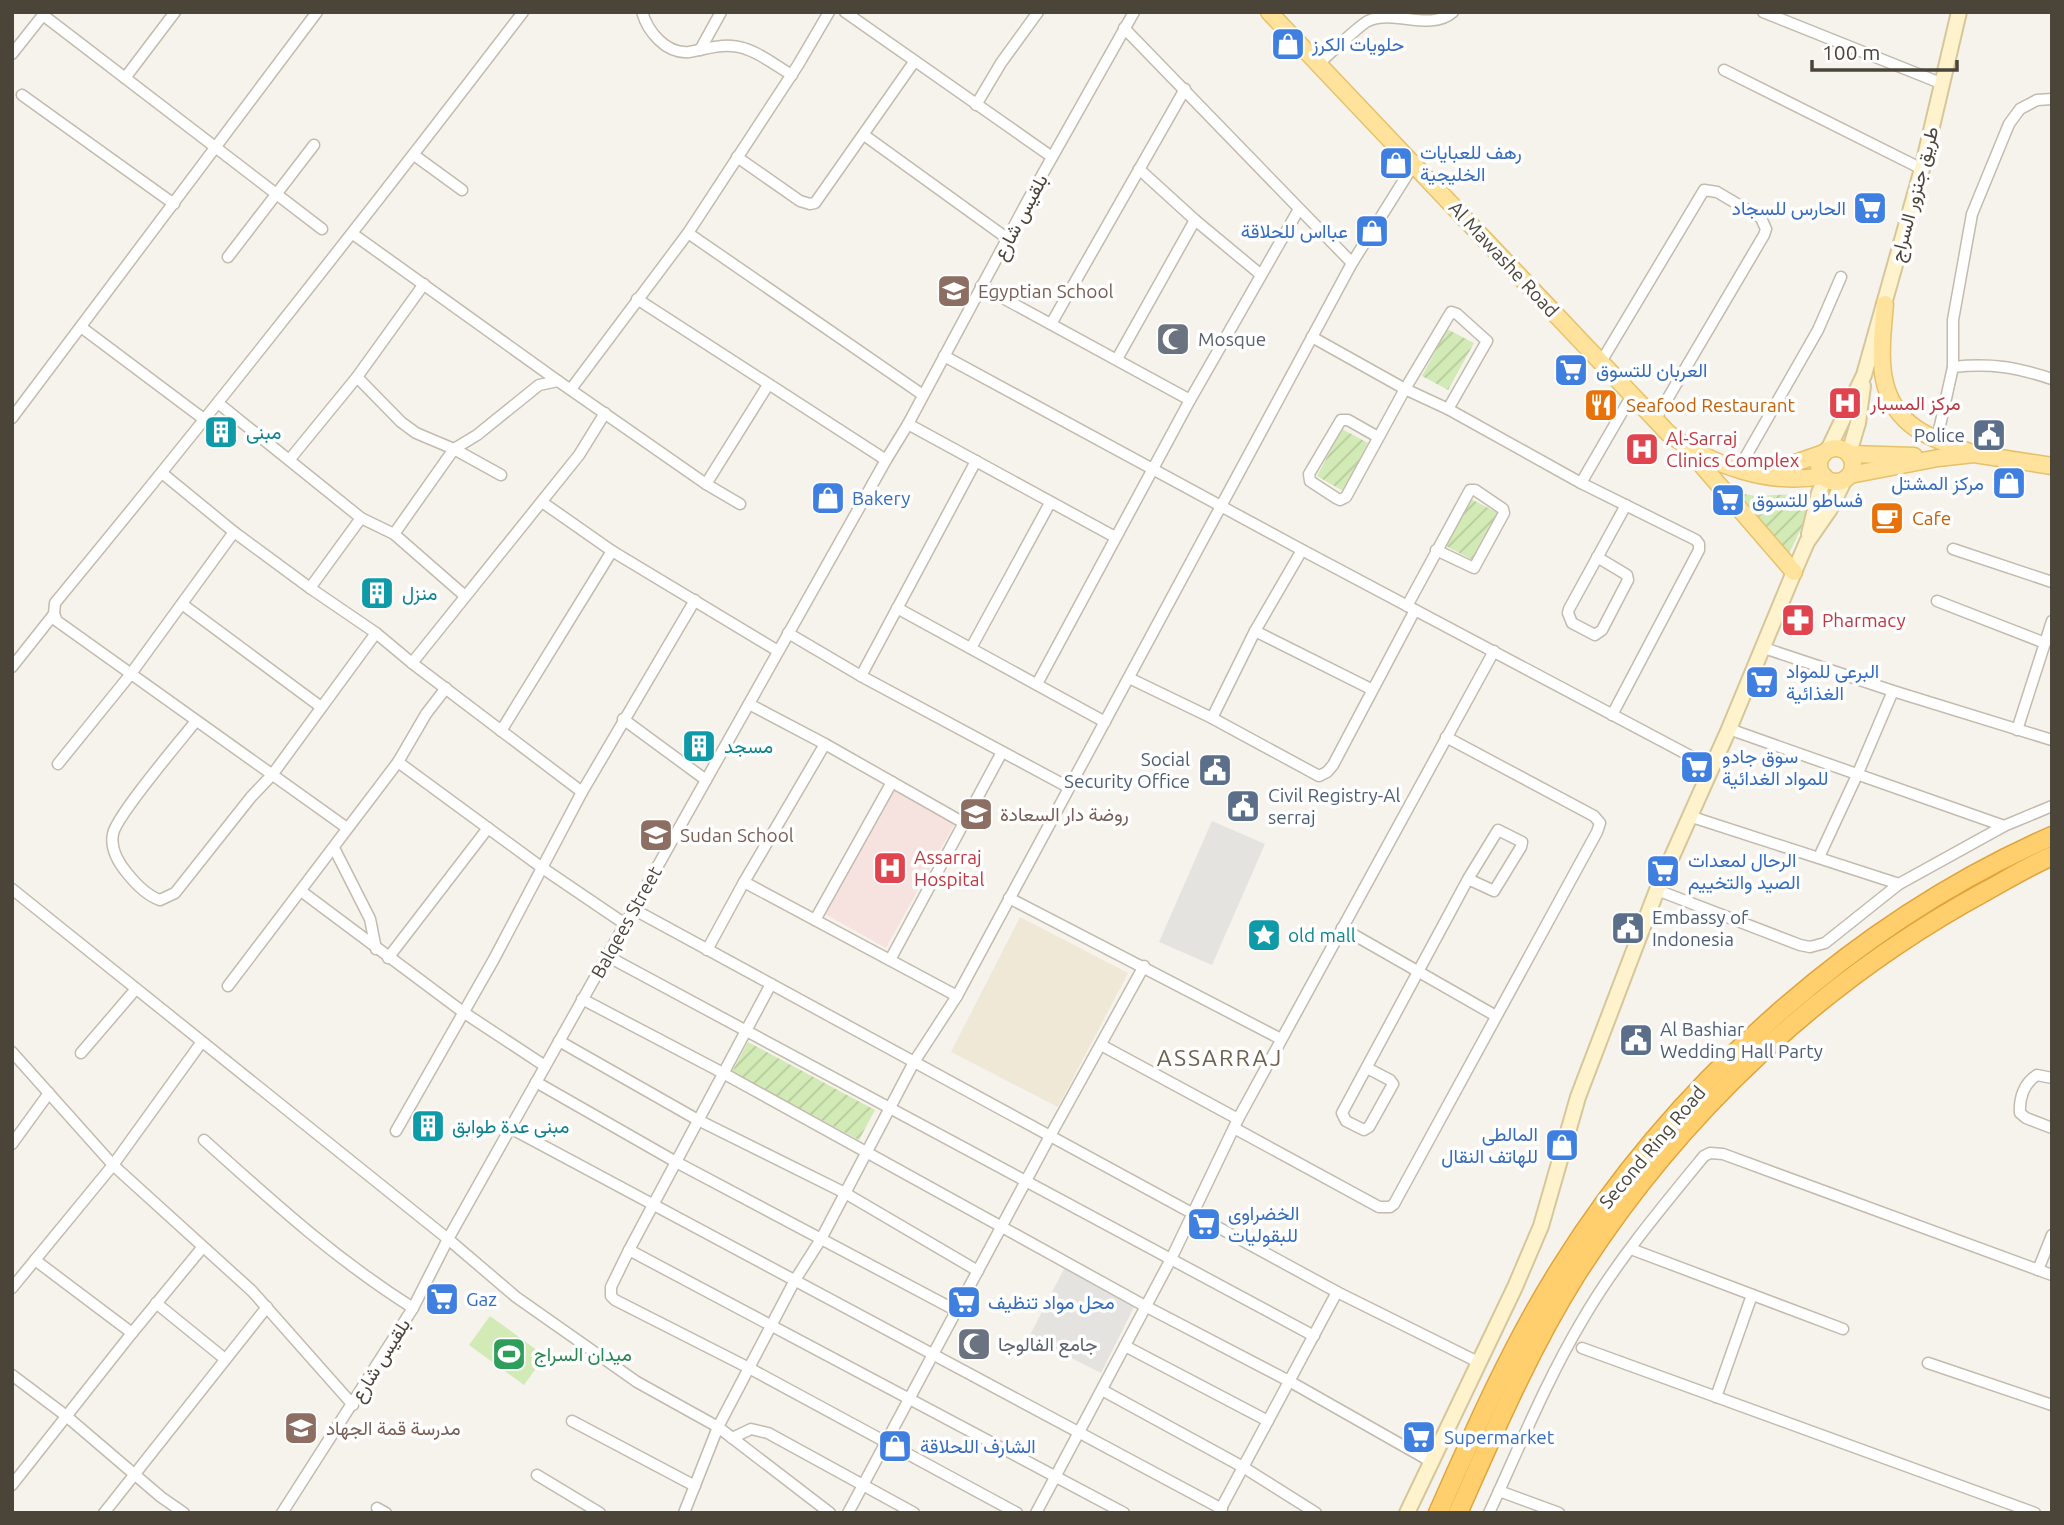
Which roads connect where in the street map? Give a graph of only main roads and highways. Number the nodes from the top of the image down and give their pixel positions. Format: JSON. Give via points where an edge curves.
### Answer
{"nodes":[{"id":1,"x":1269,"y":12,"type":"edge"},
{"id":2,"x":1885,"y":304,"type":"road end"},
{"id":3,"x":1685,"y":445,"type":"junction"},
{"id":4,"x":1826,"y":451,"type":"junction"},
{"id":5,"x":1849,"y":454,"type":"junction"},
{"id":6,"x":1974,"y":454,"type":"junction"},
{"id":7,"x":1938,"y":458,"type":"junction"},
{"id":8,"x":2052,"y":466,"type":"edge"},
{"id":9,"x":1760,"y":474,"type":"junction"},
{"id":10,"x":1825,"y":477,"type":"junction"},
{"id":11,"x":1847,"y":477,"type":"junction"},
{"id":12,"x":1794,"y":572,"type":"road end"},
{"id":13,"x":2052,"y":836,"type":"edge"},
{"id":14,"x":2052,"y":856,"type":"edge"},
{"id":15,"x":1438,"y":1513,"type":"edge"},
{"id":16,"x":1458,"y":1513,"type":"edge"}],
"edges":[{"from":1,"to":3,"type":"main road","name":"Al Mawashe Road","via":[[1655,420]]},
{"from":2,"to":6,"type":"main road","via":[[1882,375],[1896,411],[1937,439]]},
{"from":3,"to":9,"type":"main road","name":"Al Mawashe Road","via":[[1709,459]]},
{"from":3,"to":12,"type":"main road"},
{"from":4,"to":5,"type":"main road","via":[[1837,447]]},
{"from":4,"to":9,"type":"main road"},
{"from":4,"to":10,"type":"main road","via":[[1819,464]]},
{"from":5,"to":7,"type":"main road"},
{"from":5,"to":11,"type":"main road","via":[[1853,467]]},
{"from":6,"to":7,"type":"main road"},
{"from":6,"to":8,"type":"main road"},
{"from":7,"to":11,"type":"main road"},
{"from":9,"to":10,"type":"main road","name":"Al Mawashe Road"},
{"from":10,"to":11,"type":"main road","via":[[1833,481]]},
{"from":13,"to":15,"type":"highway","name":"Second Ring Road","via":[[1903,917],[1756,1032],[1698,1090],[1609,1196],[1561,1267],[1512,1351]]},
{"from":14,"to":16,"type":"highway","name":"Second Ring Road","via":[[1913,933],[1849,979],[1766,1048],[1708,1106],[1622,1208],[1576,1276],[1529,1359]]}]}
